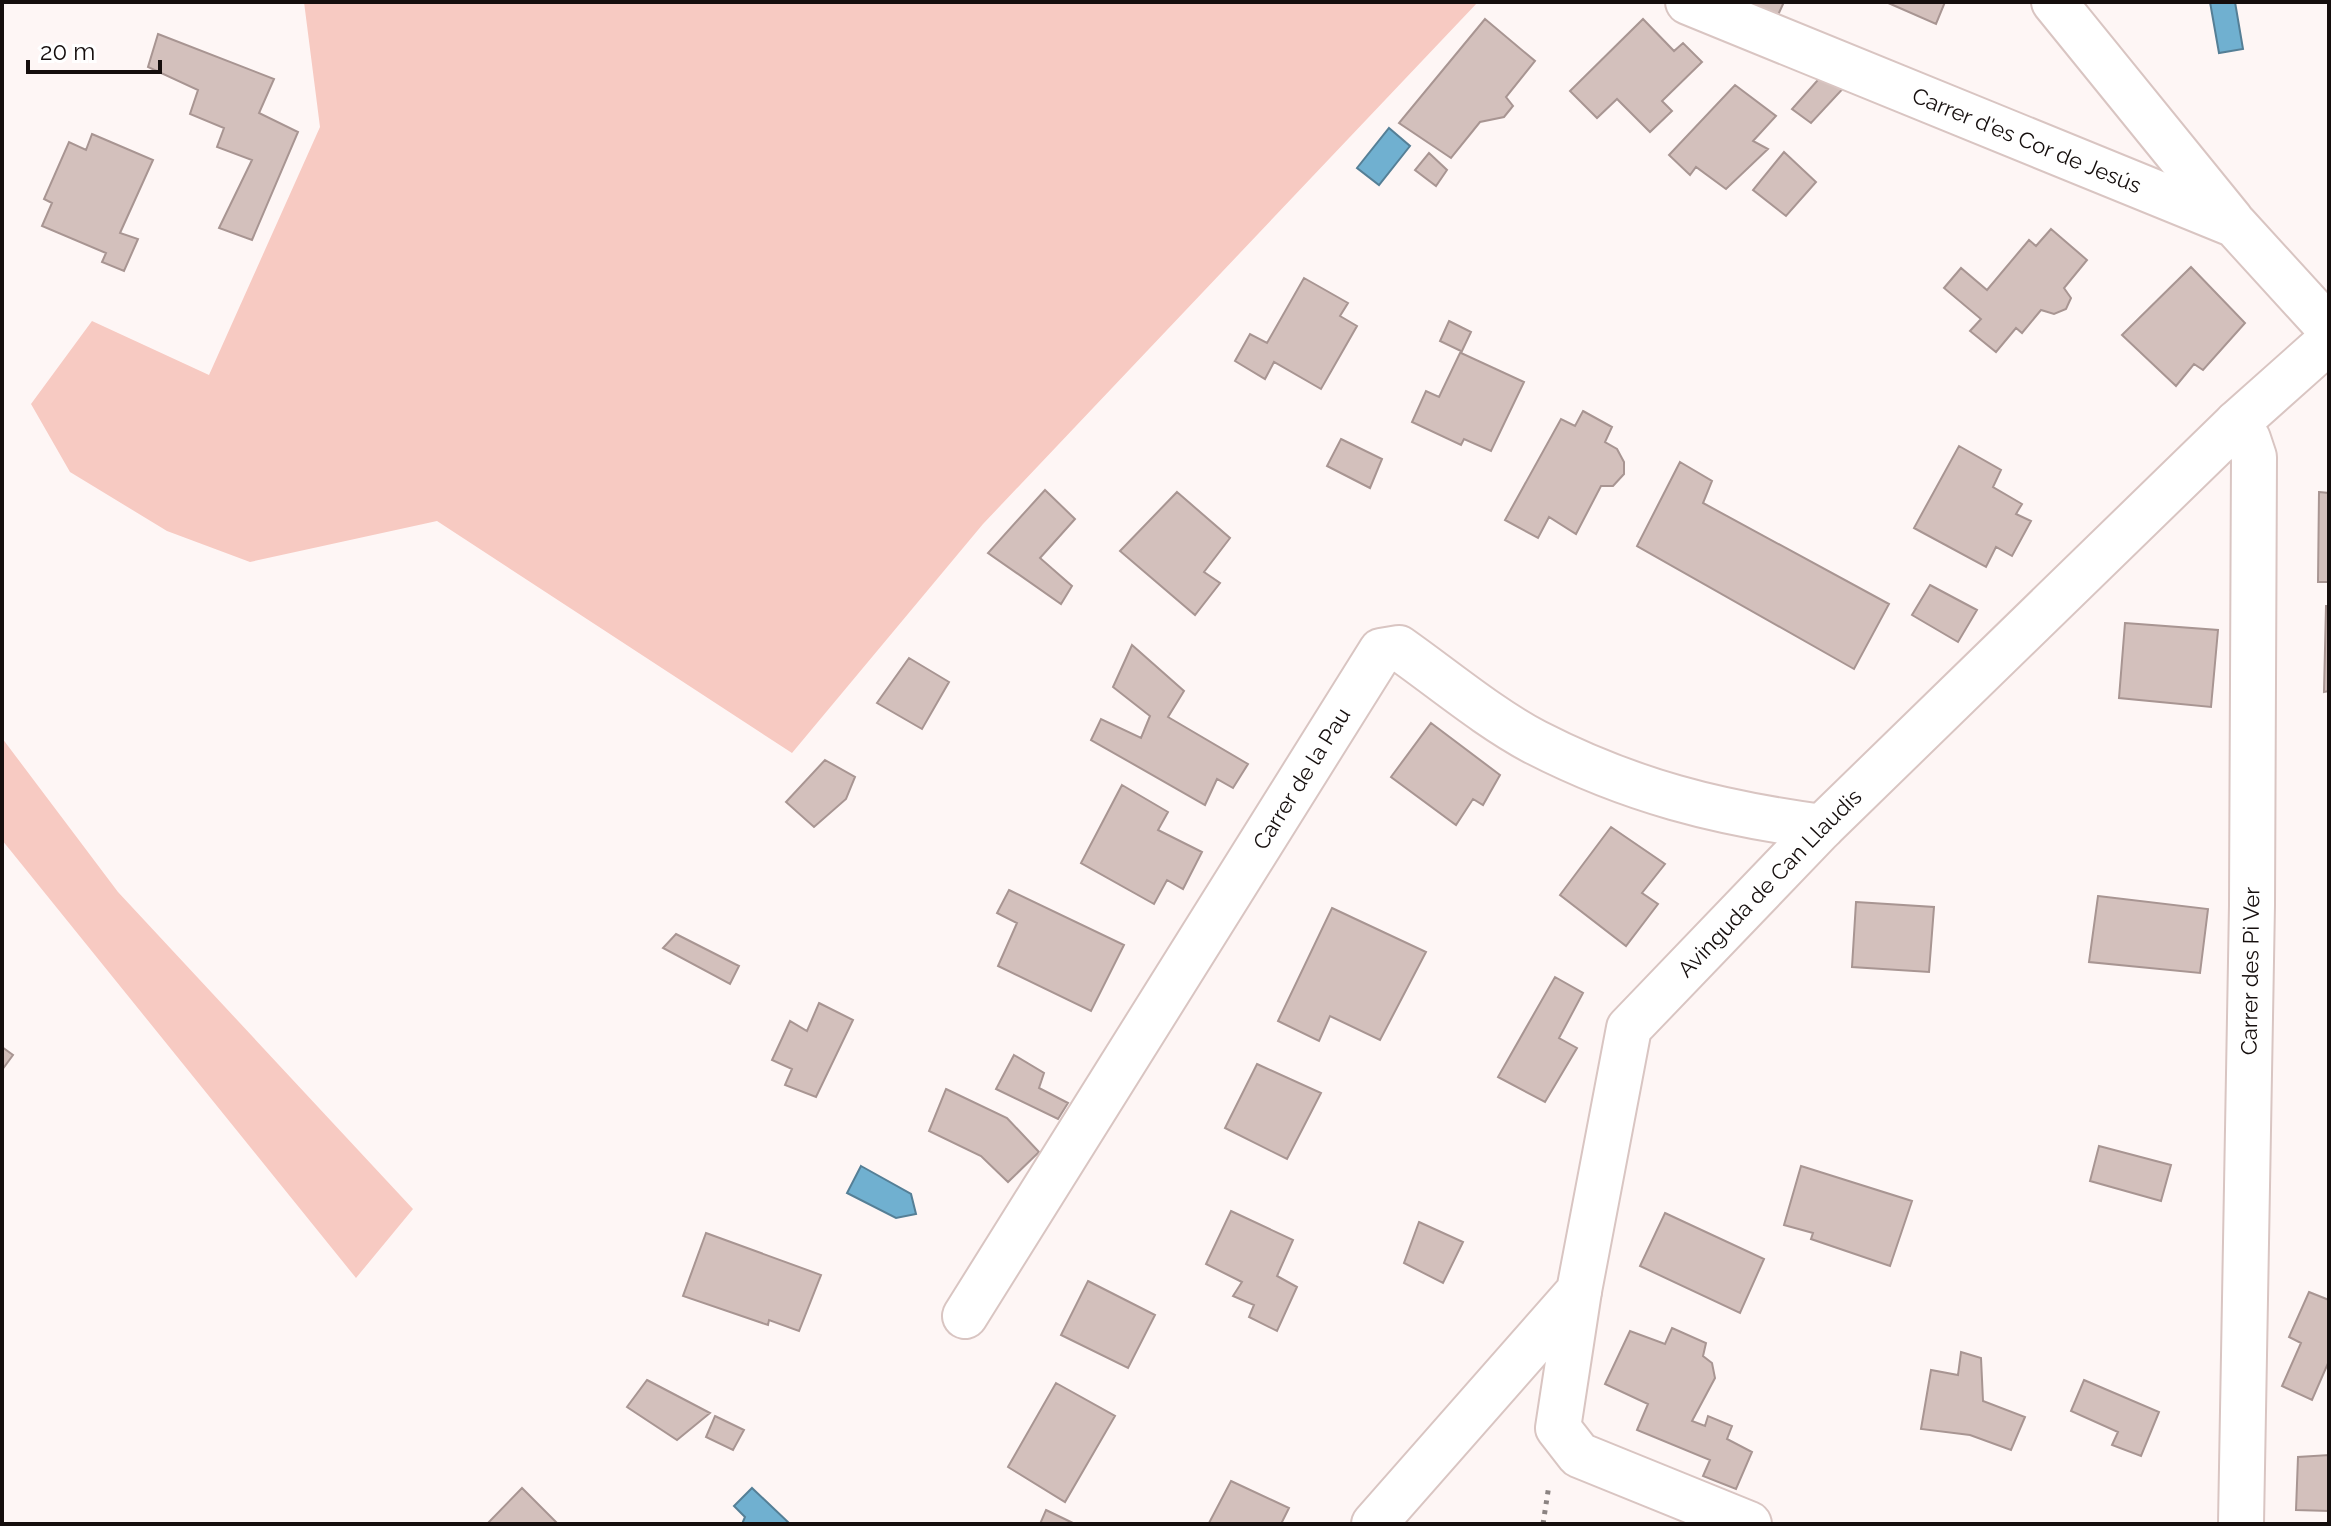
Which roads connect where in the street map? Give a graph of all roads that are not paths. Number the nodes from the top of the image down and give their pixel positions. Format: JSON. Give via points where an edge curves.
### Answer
{"nodes":[{"id":1,"x":1688,"y":2,"type":"edge"},
{"id":2,"x":2054,"y":2,"type":"edge"},
{"id":3,"x":2235,"y":225,"type":"junction"},
{"id":4,"x":2329,"y":328,"type":"edge"},
{"id":5,"x":2329,"y":341,"type":"edge"},
{"id":6,"x":2237,"y":423,"type":"junction"},
{"id":7,"x":1822,"y":827,"type":"junction"},
{"id":8,"x":1579,"y":1291,"type":"junction"},
{"id":9,"x":965,"y":1316,"type":"dead end"},
{"id":10,"x":1374,"y":1524,"type":"edge"},
{"id":11,"x":1749,"y":1524,"type":"edge"},
{"id":12,"x":2241,"y":1524,"type":"edge"}],
"edges":[{"from":1,"to":3,"type":"street","name":"Carrer d'es Cor de Jesús"},
{"from":2,"to":3,"type":"street"},
{"from":3,"to":4,"type":"street","name":"Carrer d'es Cor de Jesús"},
{"from":5,"to":6,"type":"street","name":"Avinguda de Can Llaudis"},
{"from":6,"to":7,"type":"street","name":"Avinguda de Can Llaudis"},
{"from":6,"to":12,"type":"street","name":"Carrer des Pi Ver","via":[[2254,457]]},
{"from":7,"to":8,"type":"street","name":"Avinguda de Can Llaudis","via":[[1629,1028]]},
{"from":7,"to":9,"type":"street","name":"Carrer de la Pau","via":[[1724,813],[1605,775],[1534,741],[1399,648],[1381,651]]},
{"from":8,"to":10,"type":"street"},
{"from":8,"to":11,"type":"street","name":"Avinguda de Can Llaudis","via":[[1558,1428],[1579,1455]]}]}
